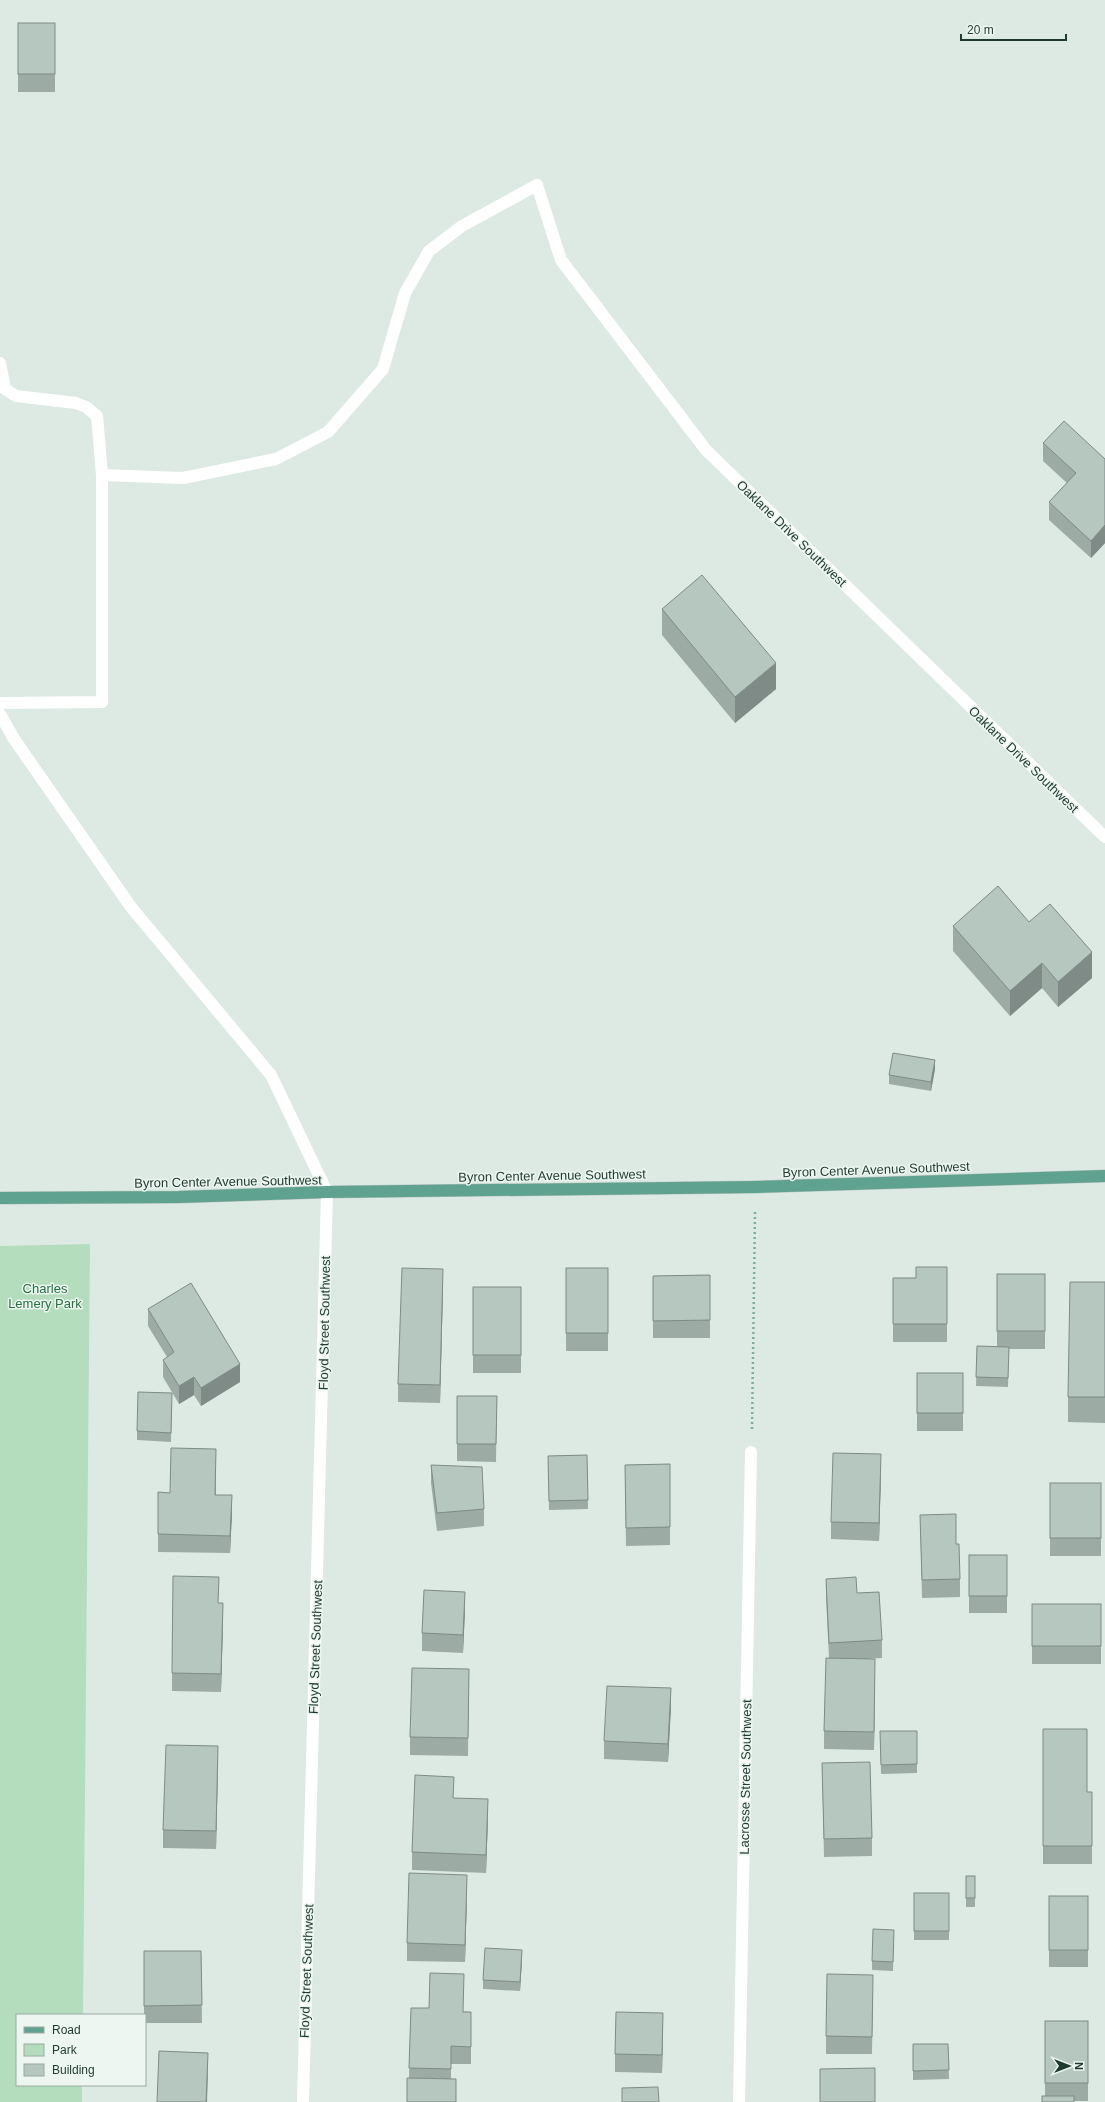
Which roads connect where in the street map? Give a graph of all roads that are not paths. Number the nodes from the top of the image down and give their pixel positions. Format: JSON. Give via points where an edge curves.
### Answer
{"nodes":[{"id":1,"x":0,"y":363,"type":"edge"},
{"id":2,"x":102,"y":475,"type":"junction"},
{"id":3,"x":0,"y":703,"type":"edge"},
{"id":4,"x":0,"y":714,"type":"edge"},
{"id":5,"x":1105,"y":838,"type":"edge"},
{"id":6,"x":1105,"y":1176,"type":"edge"},
{"id":7,"x":327,"y":1192,"type":"junction"},
{"id":8,"x":0,"y":1198,"type":"edge"},
{"id":9,"x":751,"y":1452,"type":"road end"},
{"id":10,"x":303,"y":2102,"type":"edge"},
{"id":11,"x":739,"y":2102,"type":"edge"}],
"edges":[{"from":1,"to":2,"type":"street","via":[[5,390],[16,396],[76,403],[98,416]]},
{"from":2,"to":3,"type":"street","via":[[102,702]]},
{"from":2,"to":5,"type":"street","name":"Oaklane Drive Southwest","via":[[183,478],[276,459],[328,432],[383,369],[405,293],[429,251],[462,226],[537,185],[561,260],[706,450]]},
{"from":4,"to":7,"type":"street","via":[[131,907],[271,1075]]},
{"from":6,"to":7,"type":"main road","name":"Byron Center Avenue Southwest","via":[[756,1187]]},
{"from":7,"to":8,"type":"main road","name":"Byron Center Avenue Southwest","via":[[178,1197]]},
{"from":7,"to":10,"type":"street","name":"Floyd Street Southwest"},
{"from":9,"to":11,"type":"street","name":"Lacrosse Street Southwest"}]}
